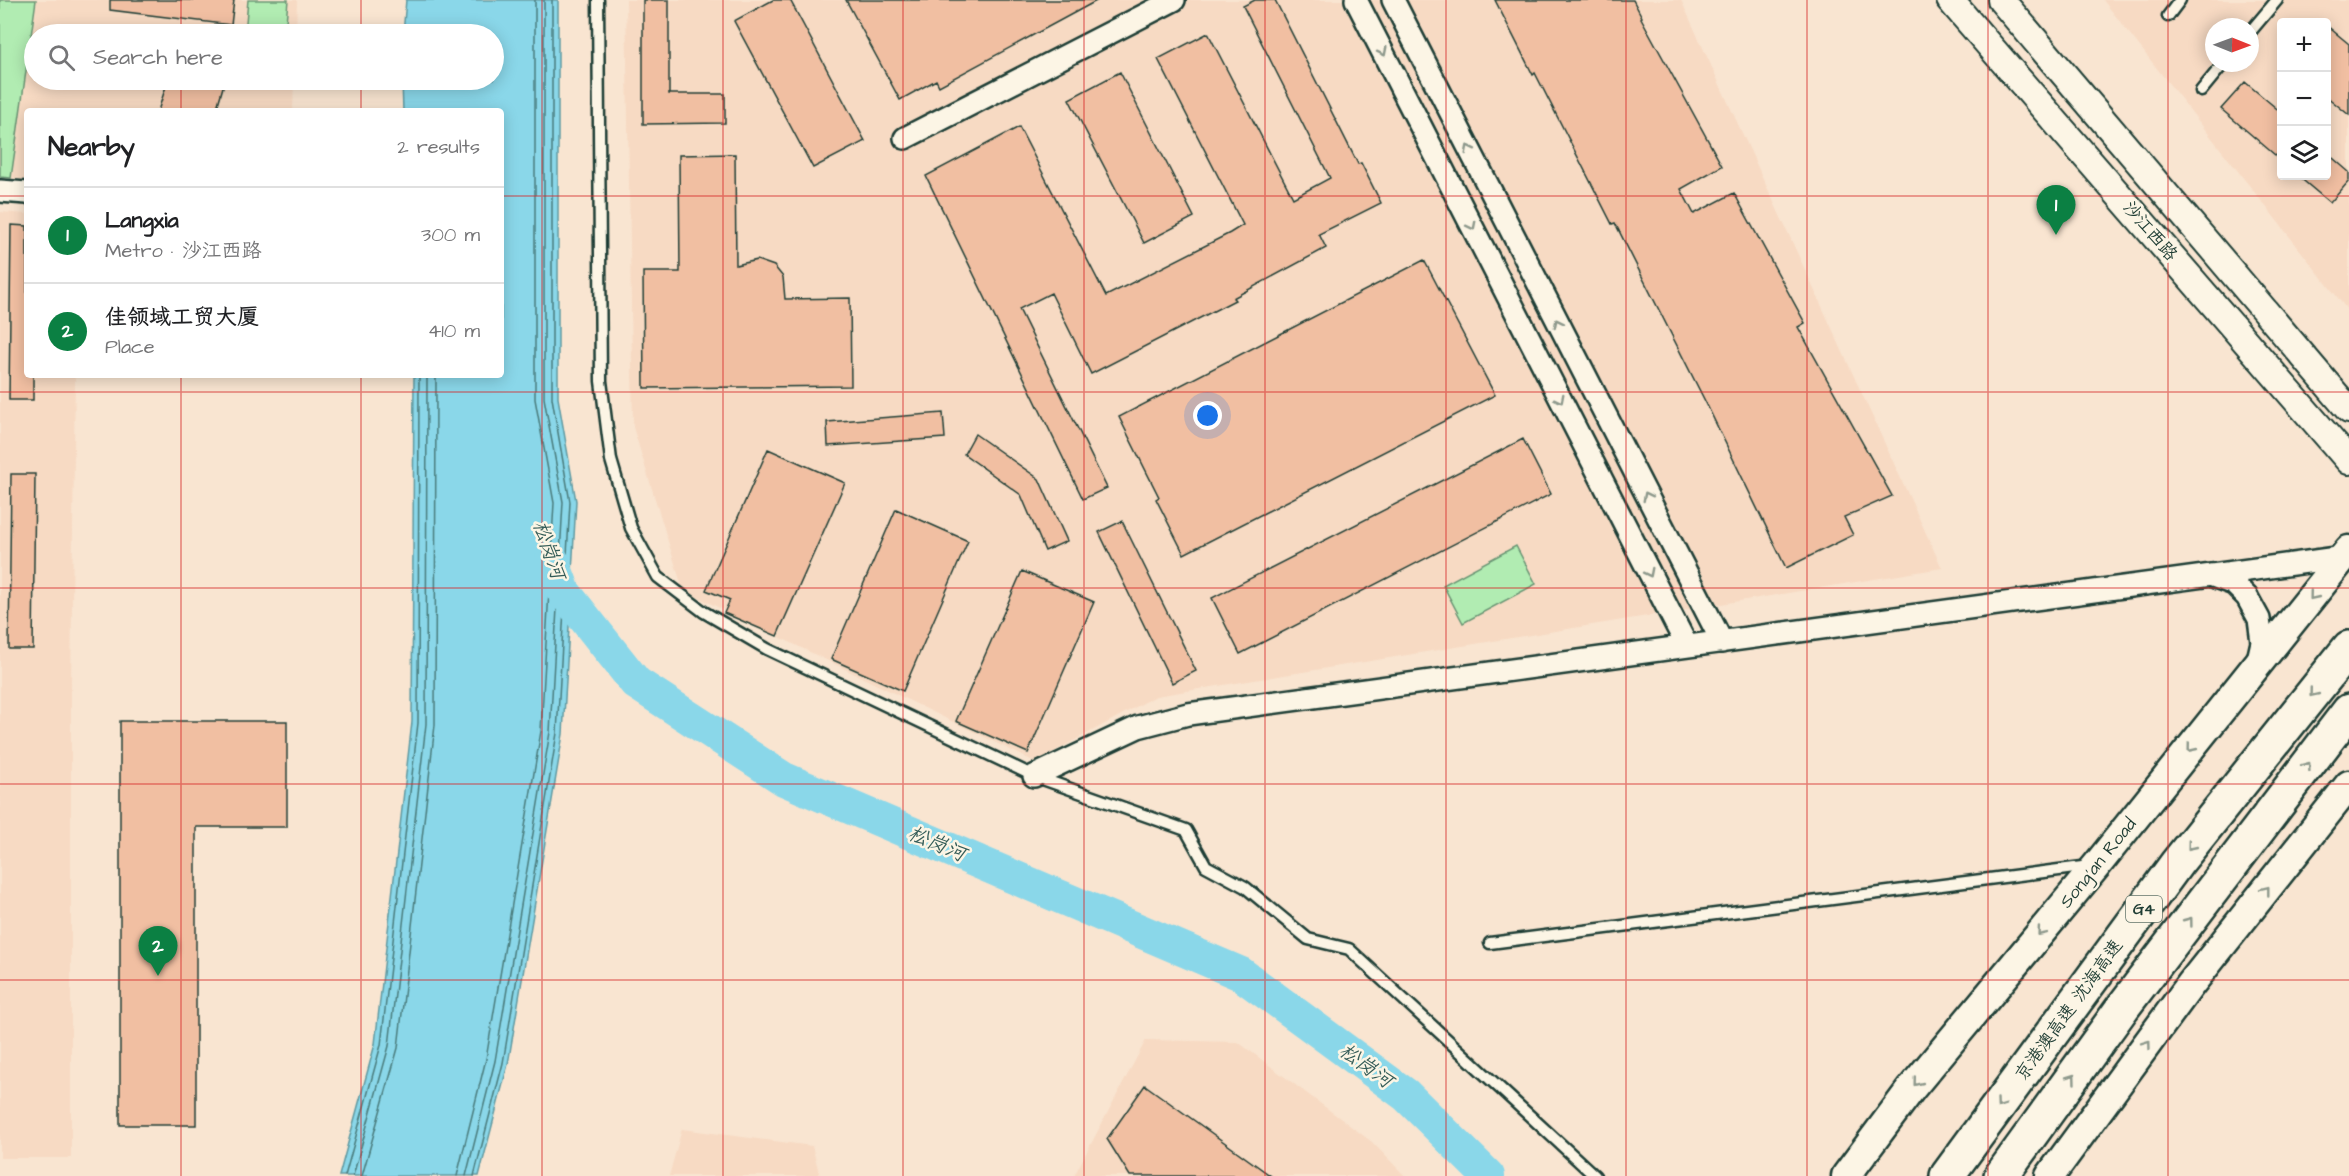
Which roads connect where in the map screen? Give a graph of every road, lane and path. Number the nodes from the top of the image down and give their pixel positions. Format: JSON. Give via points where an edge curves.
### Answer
{"nodes":[{"id":1,"x":598,"y":0,"type":"edge"},
{"id":2,"x":1174,"y":0,"type":"edge"},
{"id":3,"x":1356,"y":0,"type":"edge"},
{"id":4,"x":1393,"y":0,"type":"edge"},
{"id":5,"x":1950,"y":0,"type":"edge"},
{"id":6,"x":2001,"y":0,"type":"edge"},
{"id":7,"x":2180,"y":0,"type":"edge"},
{"id":8,"x":2277,"y":0,"type":"edge"},
{"id":9,"x":2168,"y":16,"type":"dead end"},
{"id":10,"x":2259,"y":21,"type":"edge"},
{"id":11,"x":2216,"y":72,"type":"edge"},
{"id":12,"x":2200,"y":91,"type":"dead end"},
{"id":13,"x":905,"y":138,"type":"dead end"},
{"id":14,"x":0,"y":191,"type":"edge"},
{"id":15,"x":24,"y":193,"type":"edge"},
{"id":16,"x":2349,"y":410,"type":"edge"},
{"id":17,"x":2349,"y":461,"type":"edge"},
{"id":18,"x":2346,"y":553,"type":"edge"},
{"id":19,"x":2209,"y":575,"type":"junction"},
{"id":20,"x":1722,"y":642,"type":"junction"},
{"id":21,"x":1687,"y":646,"type":"junction"},
{"id":22,"x":2349,"y":648,"type":"edge"},
{"id":23,"x":2257,"y":664,"type":"junction"},
{"id":24,"x":2349,"y":711,"type":"edge"},
{"id":25,"x":1034,"y":776,"type":"junction"},
{"id":26,"x":2349,"y":785,"type":"edge"},
{"id":27,"x":2097,"y":865,"type":"junction"},
{"id":28,"x":1490,"y":944,"type":"dead end"},
{"id":29,"x":1595,"y":1176,"type":"edge"},
{"id":30,"x":1846,"y":1176,"type":"edge"},
{"id":31,"x":1947,"y":1176,"type":"edge"},
{"id":32,"x":2001,"y":1176,"type":"edge"},
{"id":33,"x":2050,"y":1176,"type":"edge"}],
"edges":[{"from":1,"to":25,"type":"lane","via":[[601,381],[611,460],[624,506],[631,528],[658,577],[704,612],[767,649]]},
{"from":2,"to":13,"type":"street"},
{"from":3,"to":21,"type":"street","one_way":true},
{"from":20,"to":4,"type":"street","one_way":true},
{"from":5,"to":17,"type":"street","name":"沙江西路"},
{"from":6,"to":16,"type":"street","name":"沙江西路"},
{"from":7,"to":9,"type":"lane"},
{"from":8,"to":10,"type":"lane"},
{"from":11,"to":12,"type":"lane"},
{"from":14,"to":15,"type":"street"},
{"from":18,"to":19,"type":"street"},
{"from":18,"to":23,"type":"main road","name":"Song'an Road","one_way":true},
{"from":19,"to":20,"type":"street"},
{"from":19,"to":23,"type":"street","via":[[2234,584],[2247,597],[2259,619],[2262,642]]},
{"from":20,"to":21,"type":"street"},
{"from":21,"to":25,"type":"street","via":[[1188,714],[1138,727]]},
{"from":22,"to":31,"type":"highway","name":"京港澳高速 沈海高速","number":"G4","one_way":true,"via":[[2177,863]]},
{"from":23,"to":27,"type":"main road","name":"Song'an Road","one_way":true},
{"from":32,"to":24,"type":"highway","number":"G4","one_way":true,"via":[[2123,1007]]},
{"from":25,"to":29,"type":"lane","via":[[1186,830],[1206,866],[1245,887],[1308,939],[1349,949]]},
{"from":33,"to":26,"type":"main road","one_way":true,"via":[[2191,984]]},
{"from":27,"to":28,"type":"lane"},
{"from":27,"to":30,"type":"main road","name":"Song'an Road","one_way":true,"via":[[1911,1089]]}]}
